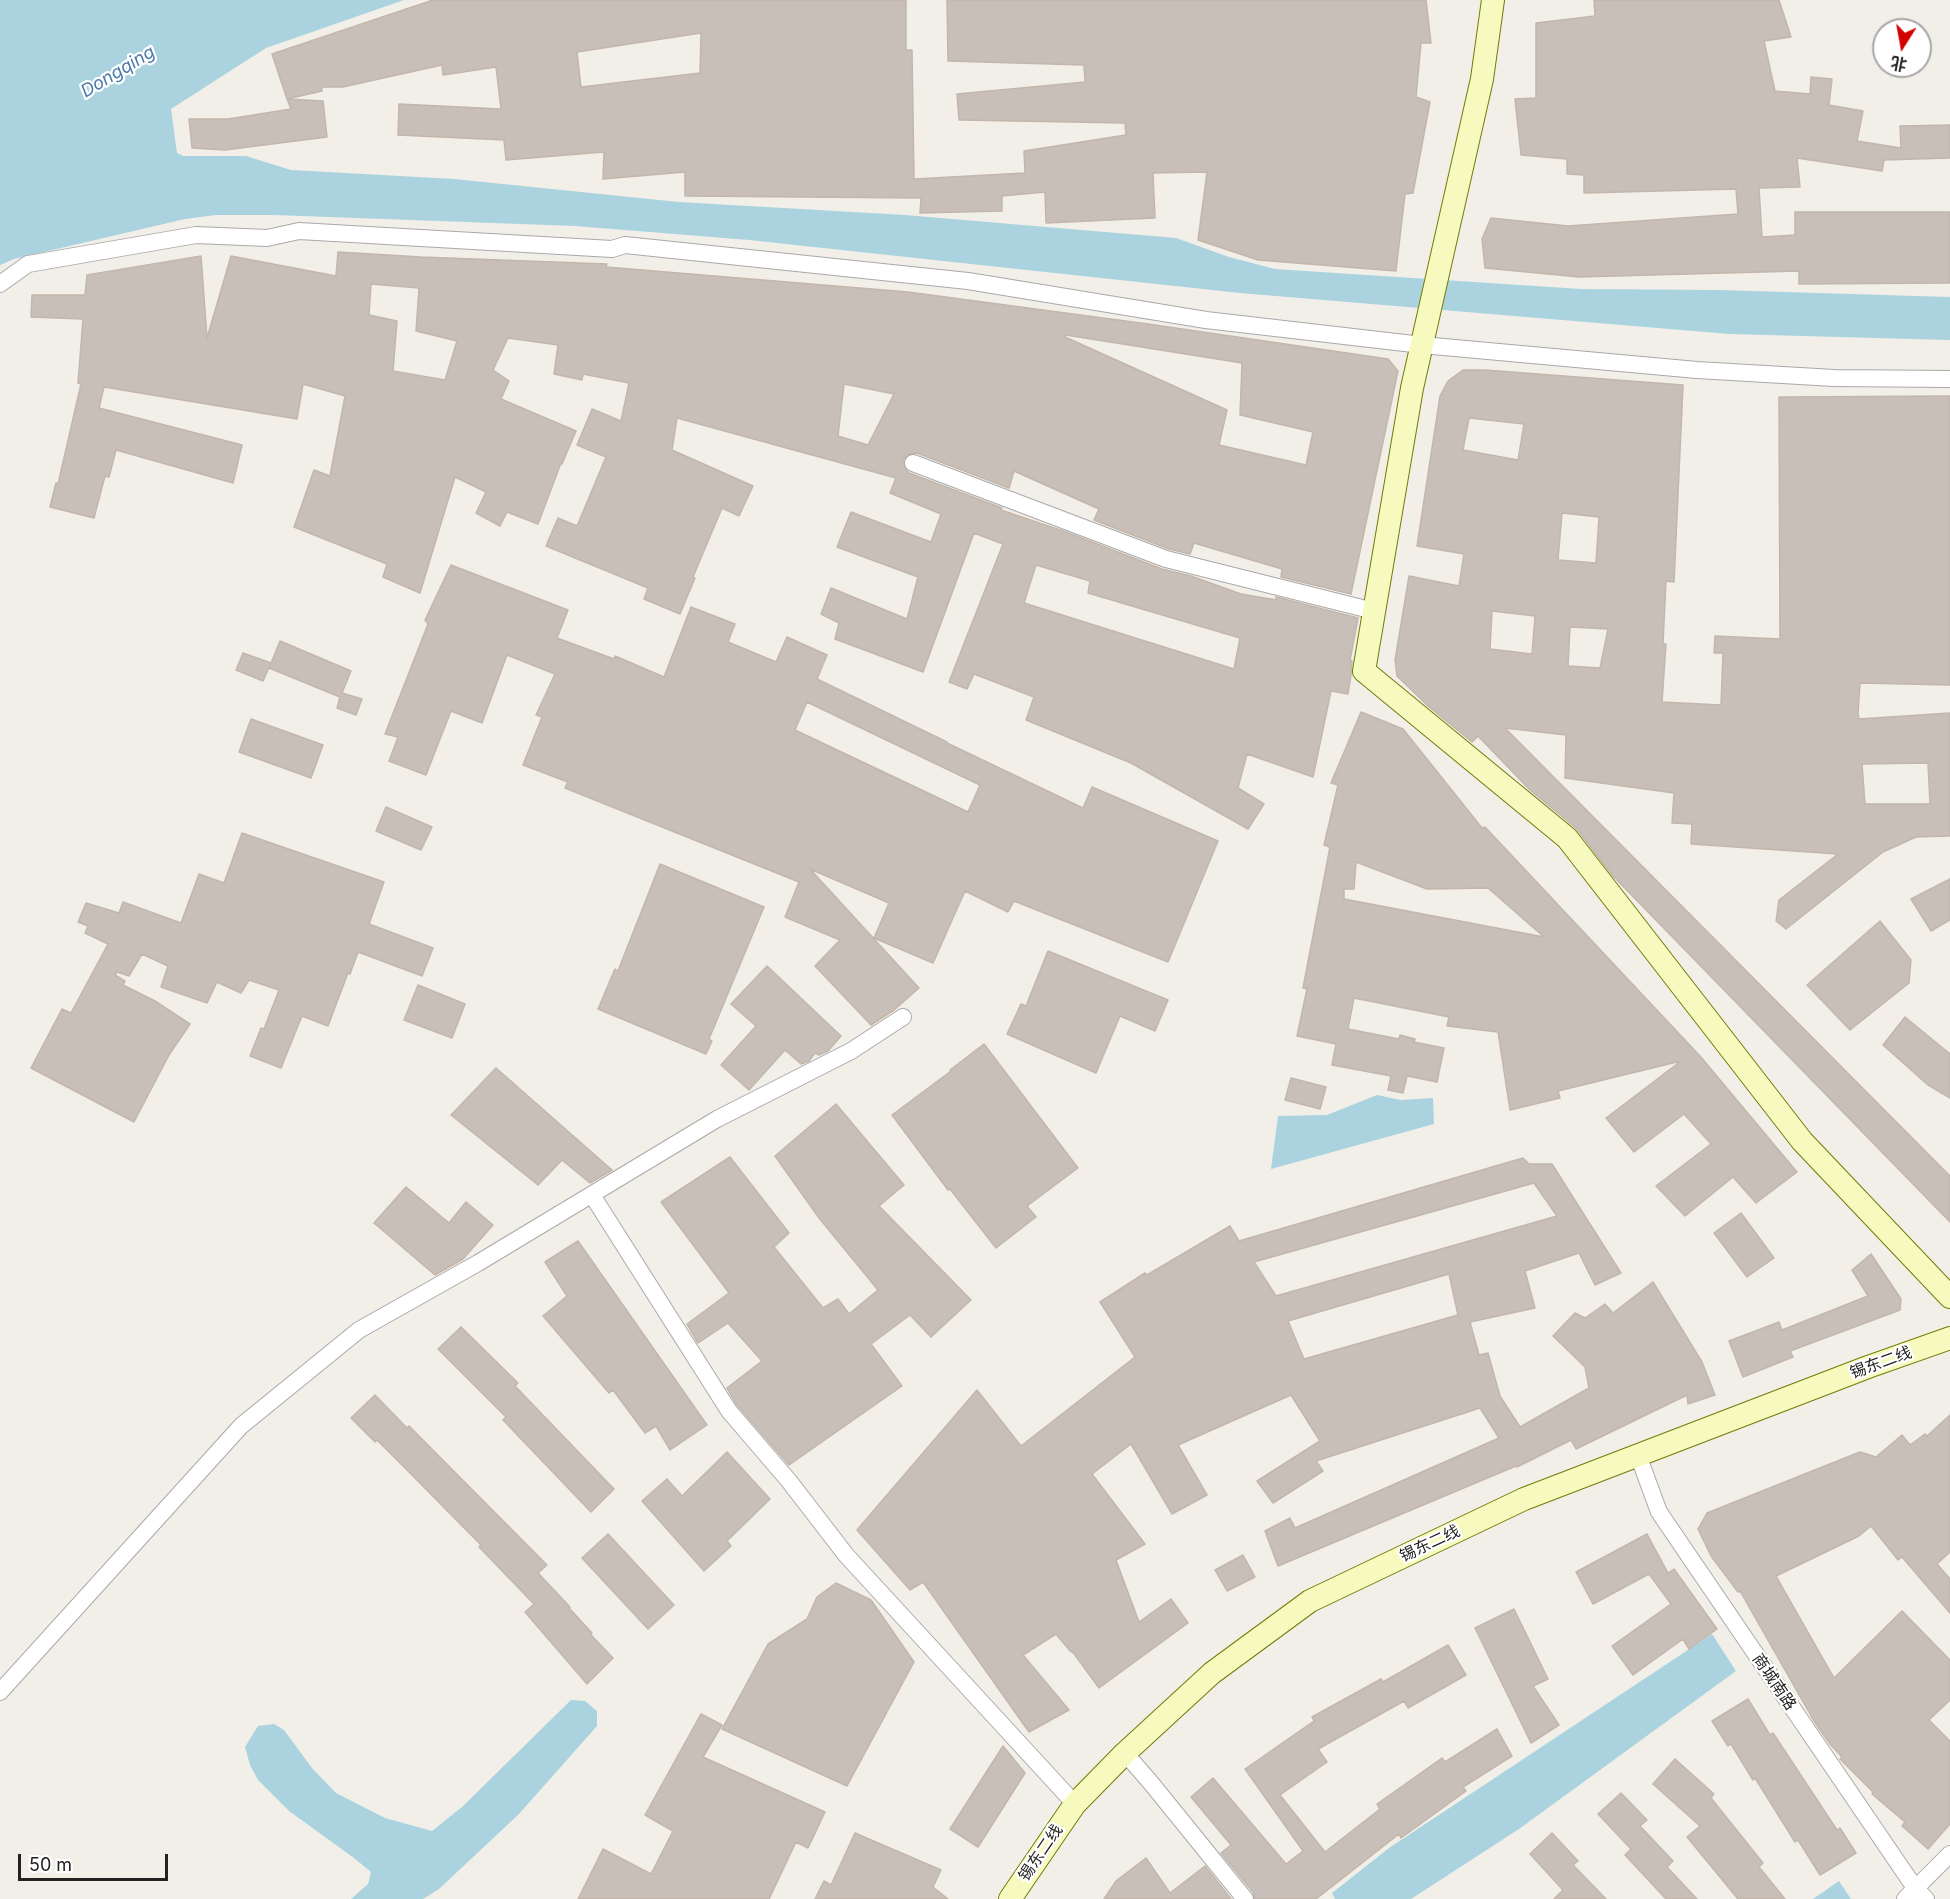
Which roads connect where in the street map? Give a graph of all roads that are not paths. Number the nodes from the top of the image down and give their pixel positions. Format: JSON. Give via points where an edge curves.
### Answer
{"nodes":[{"id":1,"x":1493,"y":0,"type":"edge"},
{"id":2,"x":0,"y":284,"type":"edge"},
{"id":3,"x":1422,"y":345,"type":"junction"},
{"id":4,"x":1950,"y":379,"type":"edge"},
{"id":5,"x":913,"y":463,"type":"dead end"},
{"id":6,"x":1374,"y":611,"type":"junction"},
{"id":7,"x":903,"y":1017,"type":"dead end"},
{"id":8,"x":592,"y":1195,"type":"junction"},
{"id":9,"x":1950,"y":1297,"type":"edge"},
{"id":10,"x":1950,"y":1338,"type":"edge"},
{"id":11,"x":1638,"y":1455,"type":"junction"},
{"id":12,"x":0,"y":1692,"type":"edge"},
{"id":13,"x":1125,"y":1753,"type":"junction"},
{"id":14,"x":1075,"y":1804,"type":"junction"},
{"id":15,"x":1950,"y":1854,"type":"edge"},
{"id":16,"x":1915,"y":1895,"type":"edge"},
{"id":17,"x":1010,"y":1899,"type":"edge"},
{"id":18,"x":1245,"y":1899,"type":"edge"}],
"edges":[{"from":1,"to":3,"type":"street","via":[[1482,79]]},
{"from":2,"to":3,"type":"street","via":[[28,264],[196,235],[267,238],[299,231],[612,249],[625,245],[968,281],[1206,320]]},
{"from":3,"to":4,"type":"street","via":[[1697,370],[1834,378]]},
{"from":3,"to":6,"type":"street"},
{"from":5,"to":6,"type":"street","via":[[1166,559]]},
{"from":6,"to":9,"type":"street","via":[[1364,671],[1567,838],[1802,1141]]},
{"from":7,"to":8,"type":"street","via":[[851,1051],[717,1119]]},
{"from":8,"to":12,"type":"street","via":[[360,1330],[241,1426]]},
{"from":8,"to":14,"type":"street","via":[[729,1411],[846,1555]]},
{"from":10,"to":11,"type":"street","name":"锡东二线"},
{"from":11,"to":13,"type":"street","name":"锡东二线","via":[[1524,1499],[1310,1601],[1212,1672]]},
{"from":11,"to":16,"type":"street","name":"商城南路","via":[[1659,1512]]},
{"from":13,"to":14,"type":"street","name":"锡东二线"},
{"from":13,"to":18,"type":"street"},
{"from":14,"to":17,"type":"street","name":"锡东二线"},
{"from":15,"to":16,"type":"street"}]}
